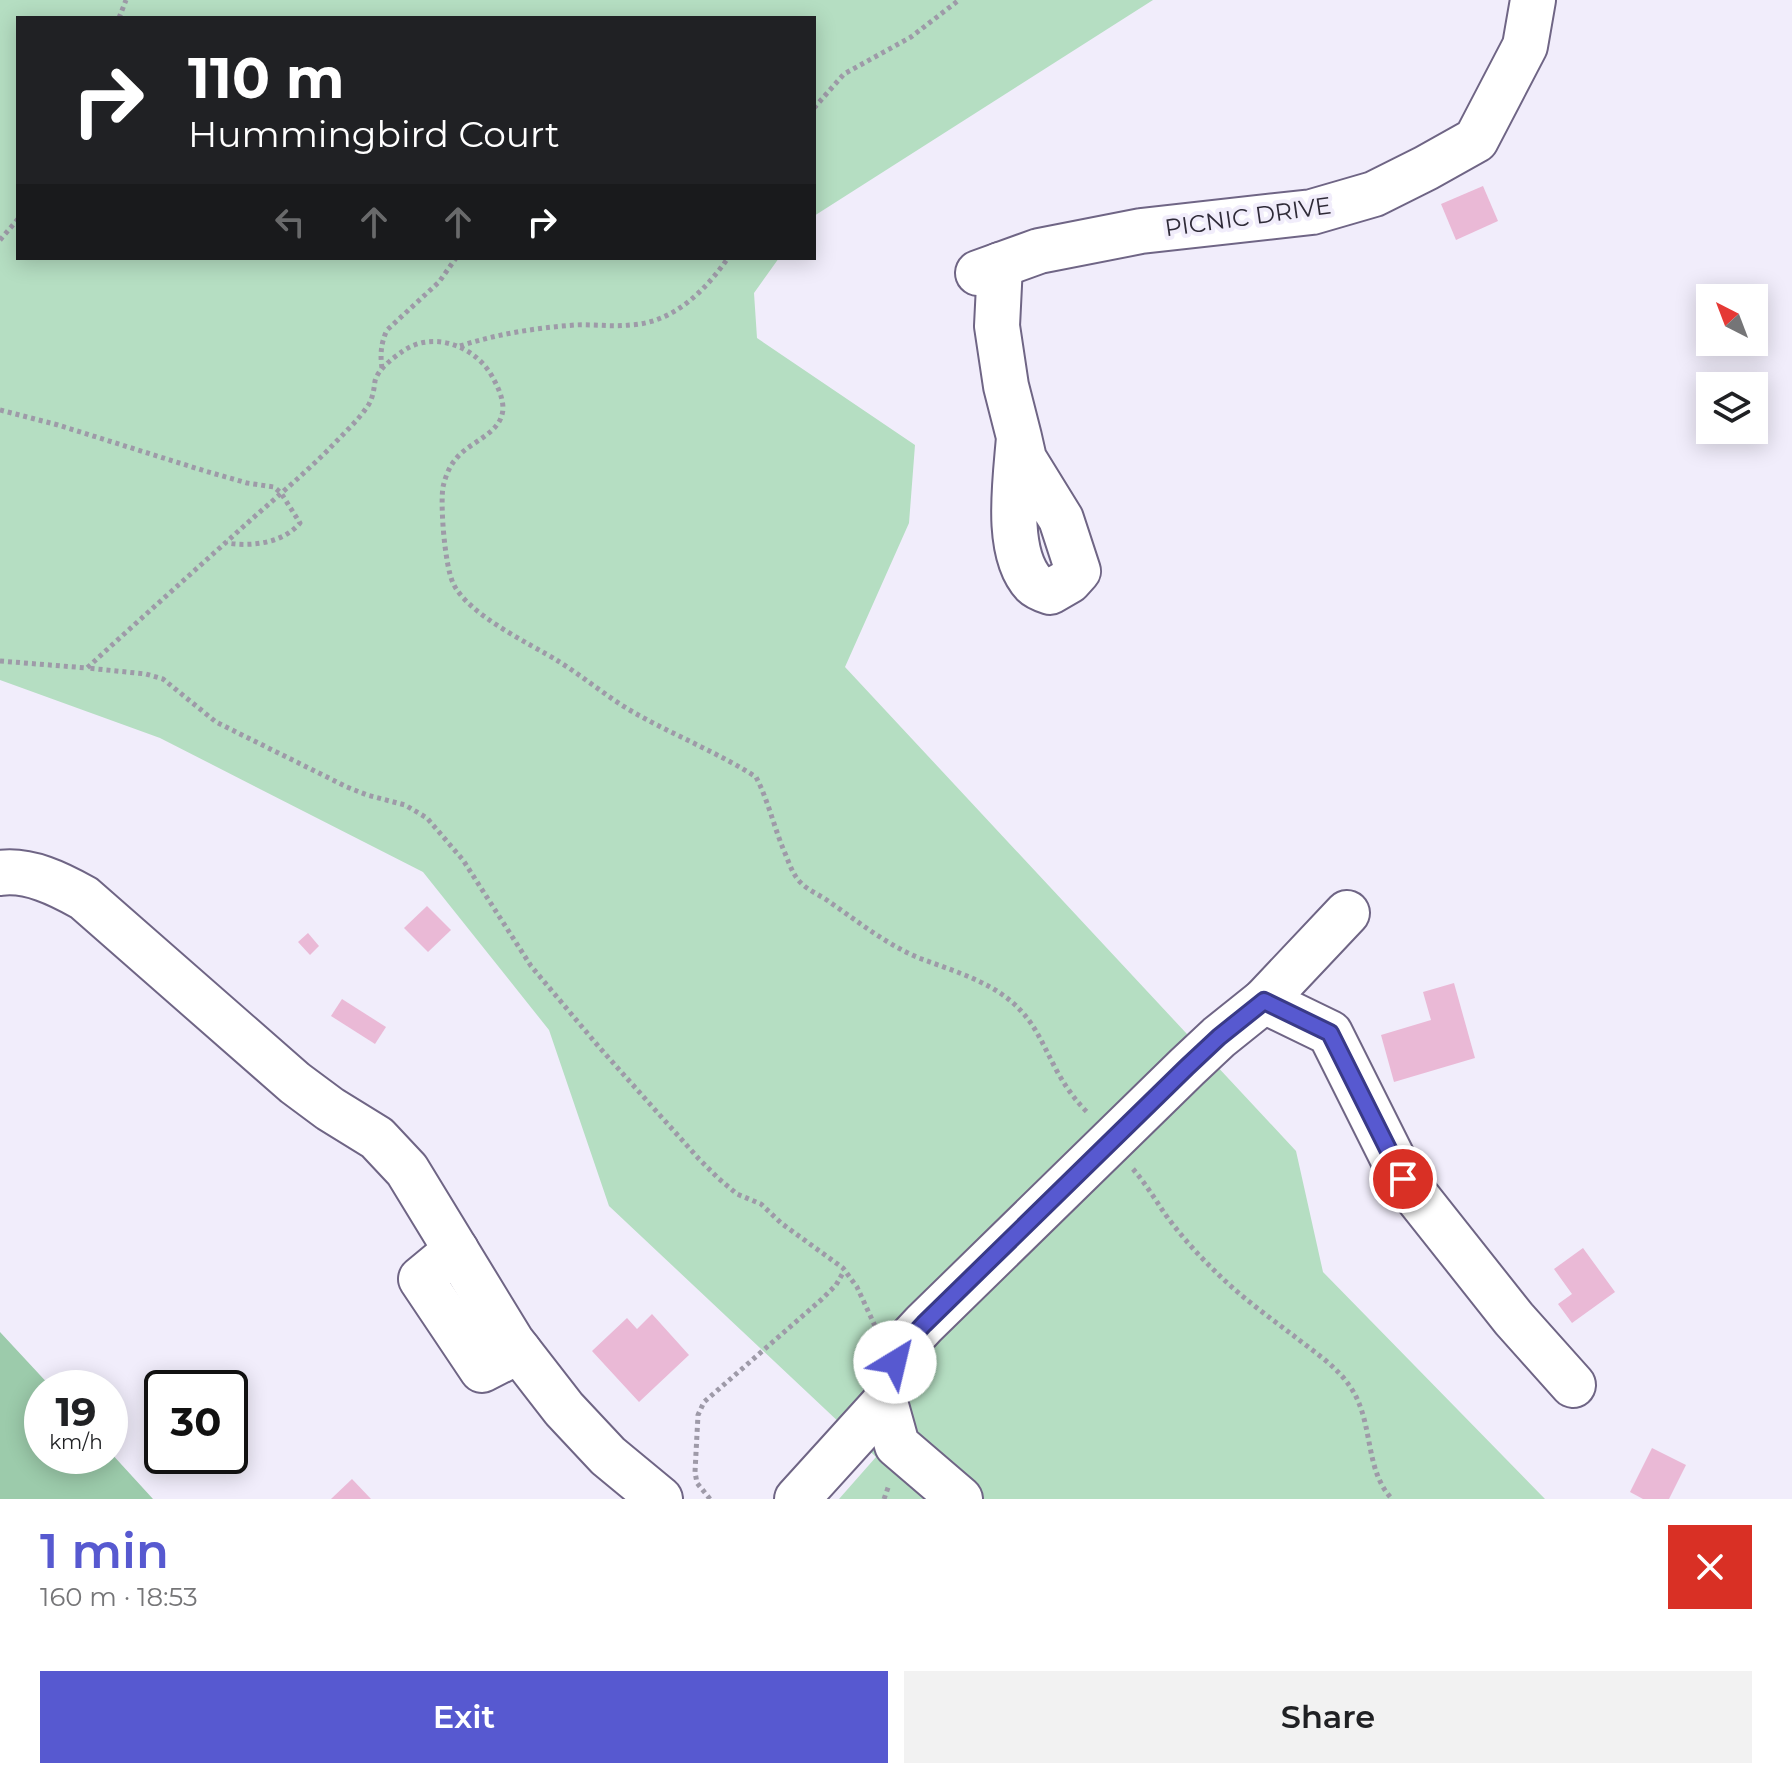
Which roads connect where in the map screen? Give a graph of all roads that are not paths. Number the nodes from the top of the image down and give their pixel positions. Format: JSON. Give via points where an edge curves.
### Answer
{"nodes":[{"id":1,"x":1533,"y":0,"type":"edge"},
{"id":2,"x":1019,"y":437,"type":"dead end"},
{"id":3,"x":0,"y":873,"type":"edge"},
{"id":4,"x":1347,"y":913,"type":"dead end"},
{"id":5,"x":1264,"y":1001,"type":"junction"},
{"id":6,"x":892,"y":1373,"type":"junction"},
{"id":7,"x":1573,"y":1385,"type":"dead end"},
{"id":8,"x":660,"y":1499,"type":"edge"},
{"id":9,"x":797,"y":1499,"type":"edge"},
{"id":10,"x":960,"y":1499,"type":"edge"}],
"edges":[{"from":1,"to":2,"type":"street","name":"PICNIC DRIVE","via":[[1525,46],[1476,140],[1374,194],[1312,212],[1141,231],[1039,251],[989,269]]},
{"from":3,"to":8,"type":"street","via":[[54,882],[84,898],[295,1083],[377,1138],[407,1170],[519,1351],[564,1409],[608,1456]]},
{"from":4,"to":5,"type":"street"},
{"from":5,"to":6,"type":"street","via":[[1219,1037],[924,1324]]},
{"from":5,"to":7,"type":"street","via":[[1330,1033],[1403,1179]]},
{"from":6,"to":9,"type":"street"},
{"from":6,"to":10,"type":"street","via":[[897,1445]]}]}
